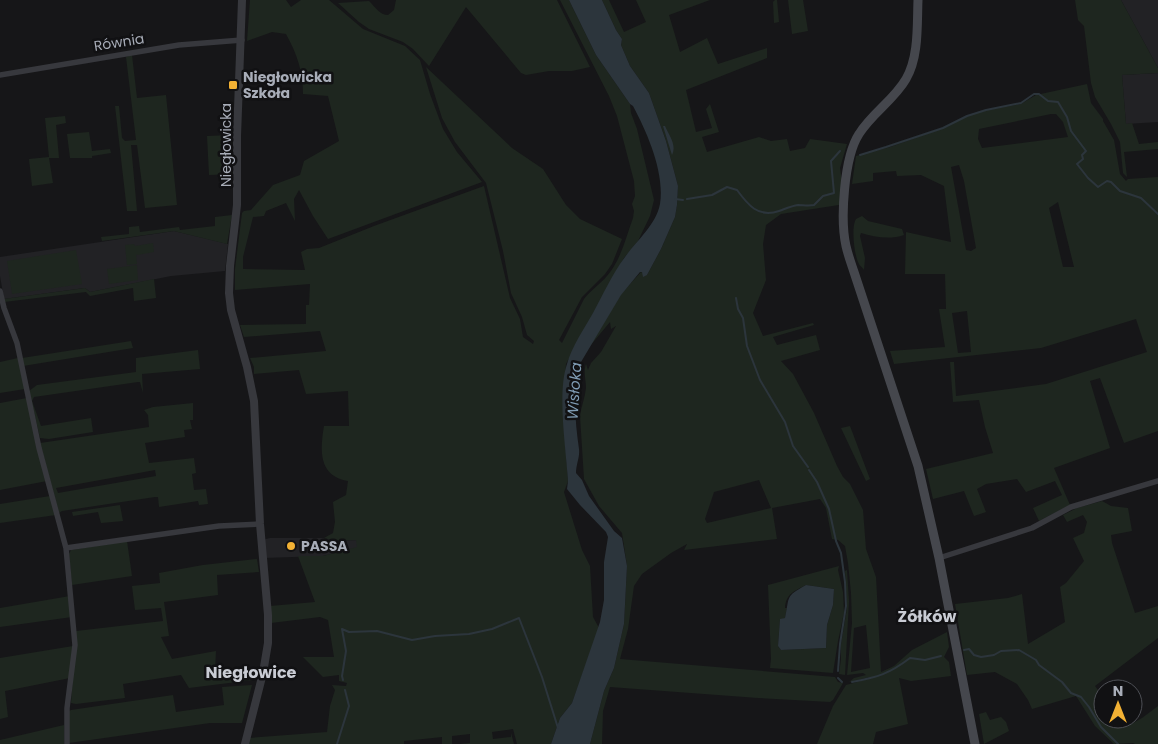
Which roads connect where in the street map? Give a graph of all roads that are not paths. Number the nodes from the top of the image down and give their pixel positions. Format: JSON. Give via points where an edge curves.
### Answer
{"nodes":[{"id":1,"x":242,"y":0,"type":"edge"},
{"id":2,"x":918,"y":0,"type":"edge"},
{"id":3,"x":242,"y":40,"type":"junction"},
{"id":4,"x":0,"y":75,"type":"edge"},
{"id":5,"x":0,"y":291,"type":"edge"},
{"id":6,"x":1158,"y":481,"type":"edge"},
{"id":7,"x":260,"y":524,"type":"junction"},
{"id":8,"x":66,"y":548,"type":"junction"},
{"id":9,"x":939,"y":558,"type":"junction"},
{"id":10,"x":67,"y":744,"type":"edge"},
{"id":11,"x":245,"y":744,"type":"edge"},
{"id":12,"x":975,"y":744,"type":"edge"}],
"edges":[{"from":1,"to":3,"type":"street","name":"Niegłowicka"},
{"from":2,"to":9,"type":"main road","via":[[914,53],[906,78],[858,135],[849,157],[846,245],[918,466]]},
{"from":3,"to":4,"type":"street","name":"Równia","via":[[179,45]]},
{"from":3,"to":7,"type":"street","name":"Niegłowicka","via":[[237,136],[238,205],[229,290],[254,400]]},
{"from":5,"to":8,"type":"street","via":[[16,343],[39,448]]},
{"from":6,"to":9,"type":"street","via":[[1071,507],[1032,528]]},
{"from":7,"to":8,"type":"street","via":[[219,526]]},
{"from":7,"to":11,"type":"street","name":"Niegłowicka","via":[[268,643]]},
{"from":8,"to":10,"type":"street","via":[[75,645],[67,708]]},
{"from":9,"to":12,"type":"main road"}]}
